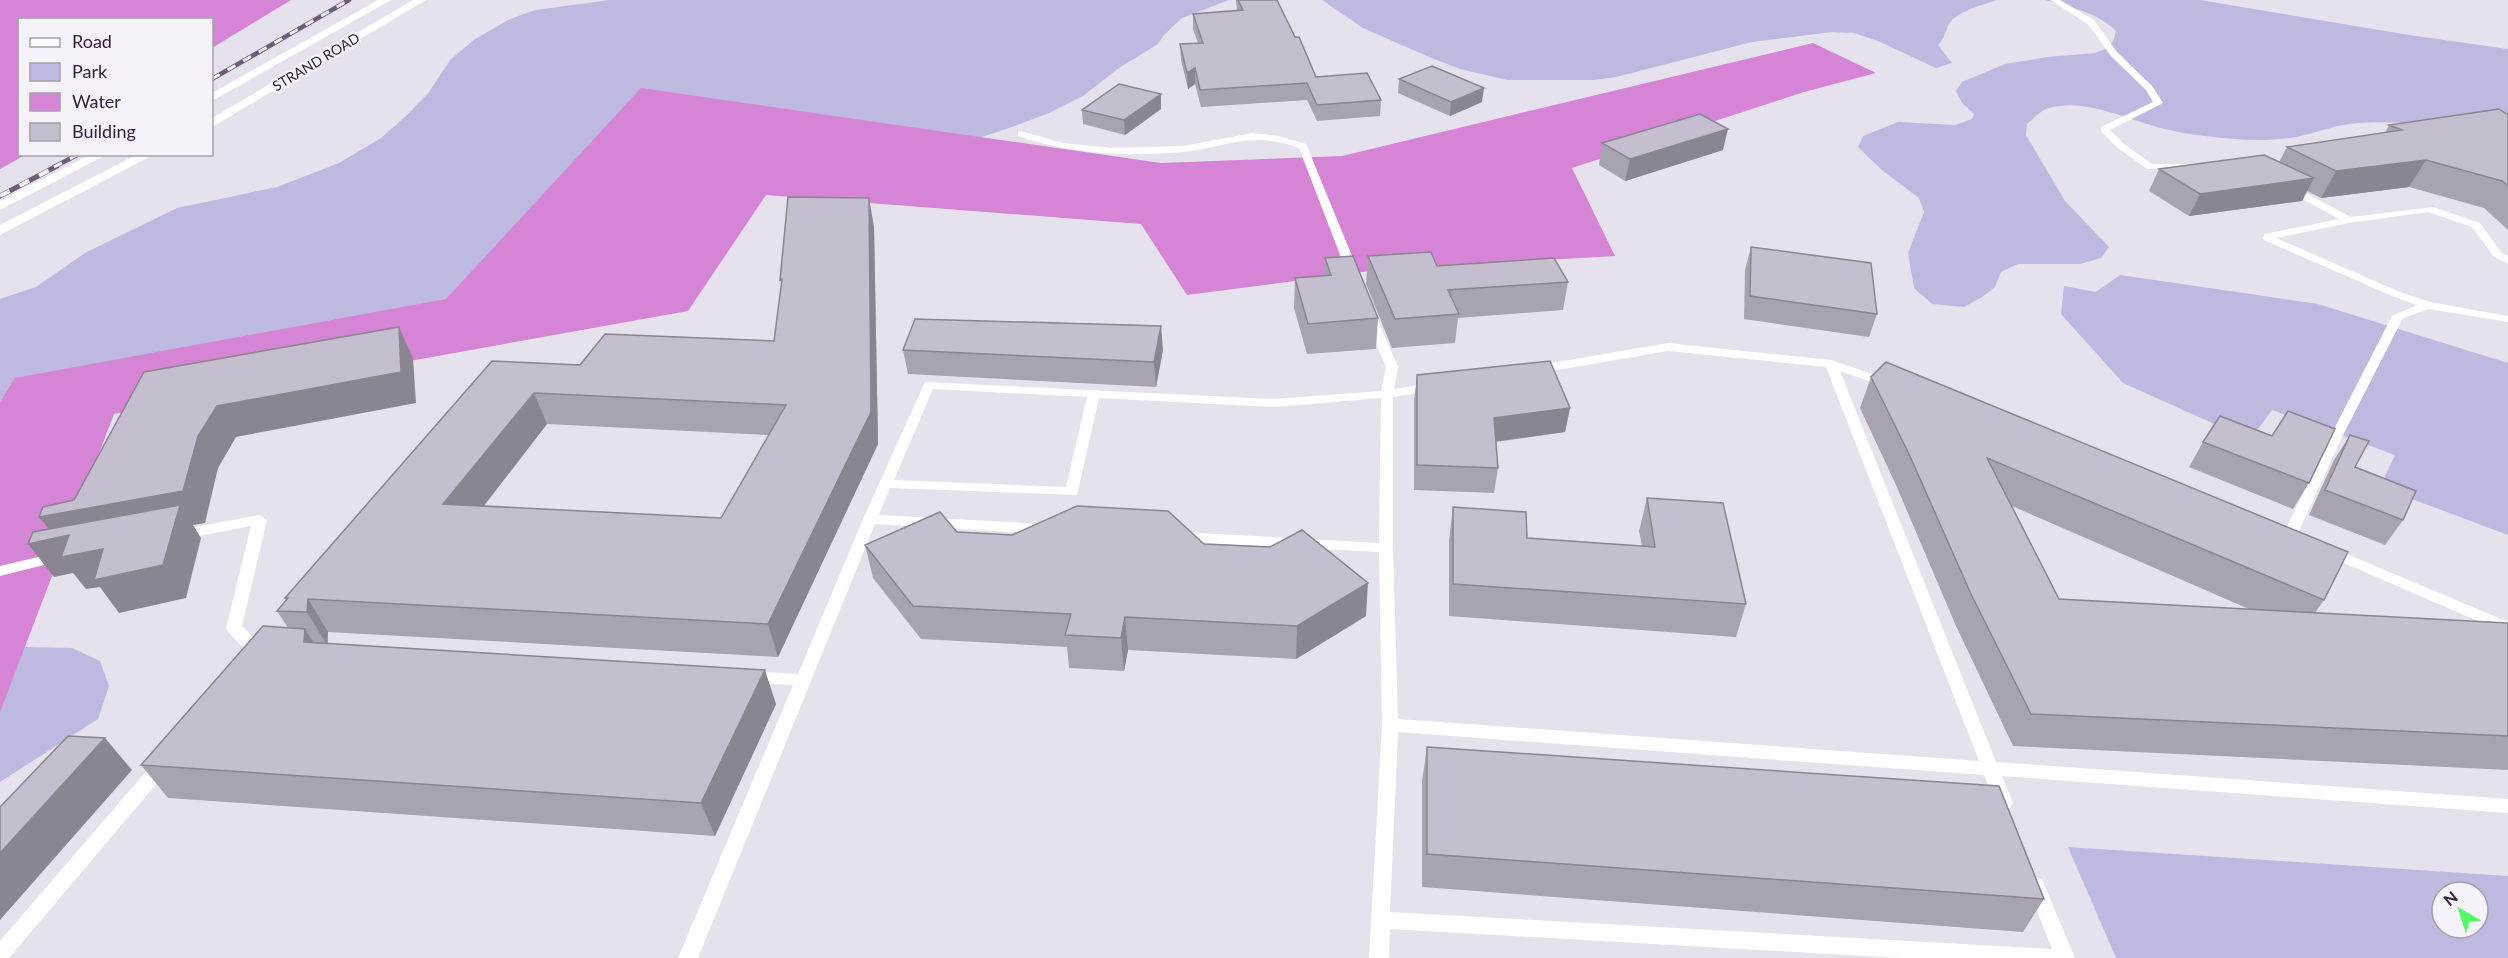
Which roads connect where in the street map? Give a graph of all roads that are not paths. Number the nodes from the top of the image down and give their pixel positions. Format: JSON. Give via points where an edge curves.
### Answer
{"nodes":[{"id":1,"x":386,"y":0,"type":"edge"},
{"id":2,"x":421,"y":0,"type":"edge"},
{"id":3,"x":2054,"y":0,"type":"edge"},
{"id":4,"x":213,"y":97,"type":"edge"},
{"id":5,"x":214,"y":119,"type":"edge"},
{"id":6,"x":1021,"y":134,"type":"dead end"},
{"id":7,"x":98,"y":156,"type":"edge"},
{"id":8,"x":145,"y":156,"type":"edge"},
{"id":9,"x":2200,"y":168,"type":"edge"},
{"id":10,"x":2279,"y":183,"type":"edge"},
{"id":11,"x":0,"y":206,"type":"edge"},
{"id":12,"x":2349,"y":220,"type":"junction"},
{"id":13,"x":0,"y":231,"type":"edge"},
{"id":14,"x":2508,"y":261,"type":"edge"},
{"id":15,"x":1357,"y":285,"type":"edge"},
{"id":16,"x":1366,"y":305,"type":"edge"},
{"id":17,"x":2428,"y":305,"type":"junction"},
{"id":18,"x":2508,"y":320,"type":"edge"},
{"id":19,"x":1832,"y":364,"type":"junction"},
{"id":20,"x":1516,"y":373,"type":"edge"},
{"id":21,"x":1446,"y":385,"type":"edge"},
{"id":22,"x":1898,"y":387,"type":"edge"},
{"id":23,"x":1094,"y":394,"type":"junction"},
{"id":24,"x":1387,"y":394,"type":"junction"},
{"id":25,"x":888,"y":484,"type":"junction"},
{"id":26,"x":870,"y":519,"type":"junction"},
{"id":27,"x":1058,"y":530,"type":"edge"},
{"id":28,"x":1164,"y":536,"type":"edge"},
{"id":29,"x":166,"y":537,"type":"edge"},
{"id":30,"x":1386,"y":548,"type":"junction"},
{"id":31,"x":67,"y":556,"type":"edge"},
{"id":32,"x":0,"y":571,"type":"edge"},
{"id":33,"x":2508,"y":628,"type":"edge"},
{"id":34,"x":283,"y":651,"type":"edge"},
{"id":35,"x":733,"y":676,"type":"edge"},
{"id":36,"x":804,"y":680,"type":"junction"},
{"id":37,"x":1390,"y":725,"type":"junction"},
{"id":38,"x":175,"y":749,"type":"edge"},
{"id":39,"x":1990,"y":768,"type":"junction"},
{"id":40,"x":2508,"y":806,"type":"edge"},
{"id":41,"x":2011,"y":821,"type":"edge"},
{"id":42,"x":2032,"y":874,"type":"edge"},
{"id":43,"x":1381,"y":920,"type":"junction"},
{"id":44,"x":0,"y":956,"type":"edge"},
{"id":45,"x":688,"y":958,"type":"edge"},
{"id":46,"x":1379,"y":958,"type":"edge"},
{"id":47,"x":2053,"y":958,"type":"edge"},
{"id":48,"x":2066,"y":958,"type":"edge"}],
"edges":[{"from":1,"to":4,"type":"main road","name":"STRAND ROAD"},
{"from":2,"to":5,"type":"main road","name":"STRAND ROAD"},
{"from":3,"to":9,"type":"lane","via":[[2091,22],[2158,103],[2104,129],[2150,167]]},
{"from":6,"to":15,"type":"lane","via":[[1043,143],[1134,152],[1205,146],[1257,135],[1303,146]]},
{"from":7,"to":11,"type":"main road"},
{"from":8,"to":13,"type":"main road"},
{"from":10,"to":12,"type":"lane"},
{"from":12,"to":14,"type":"lane","via":[[2429,209],[2476,225],[2498,255]]},
{"from":12,"to":17,"type":"lane","via":[[2268,238]]},
{"from":16,"to":24,"type":"lane","via":[[1392,367]]},
{"from":17,"to":18,"type":"lane"},
{"from":17,"to":33,"type":"lane","via":[[2398,316],[2337,435],[2296,537]]},
{"from":19,"to":20,"type":"lane","via":[[1668,347]]},
{"from":19,"to":22,"type":"lane"},
{"from":19,"to":39,"type":"lane"},
{"from":21,"to":24,"type":"lane"},
{"from":23,"to":24,"type":"lane","via":[[1274,403]]},
{"from":23,"to":25,"type":"lane","via":[[929,385]]},
{"from":23,"to":25,"type":"lane","via":[[1072,492]]},
{"from":24,"to":30,"type":"lane"},
{"from":25,"to":26,"type":"lane"},
{"from":26,"to":27,"type":"lane"},
{"from":26,"to":36,"type":"lane"},
{"from":28,"to":30,"type":"lane"},
{"from":29,"to":34,"type":"lane","via":[[260,520],[234,628],[255,655]]},
{"from":30,"to":37,"type":"lane"},
{"from":31,"to":32,"type":"lane"},
{"from":35,"to":36,"type":"lane"},
{"from":36,"to":45,"type":"lane"},
{"from":37,"to":39,"type":"lane"},
{"from":37,"to":43,"type":"lane"},
{"from":38,"to":44,"type":"lane"},
{"from":39,"to":40,"type":"lane"},
{"from":39,"to":41,"type":"lane"},
{"from":42,"to":48,"type":"lane"},
{"from":43,"to":46,"type":"lane"},
{"from":43,"to":47,"type":"lane"}]}
